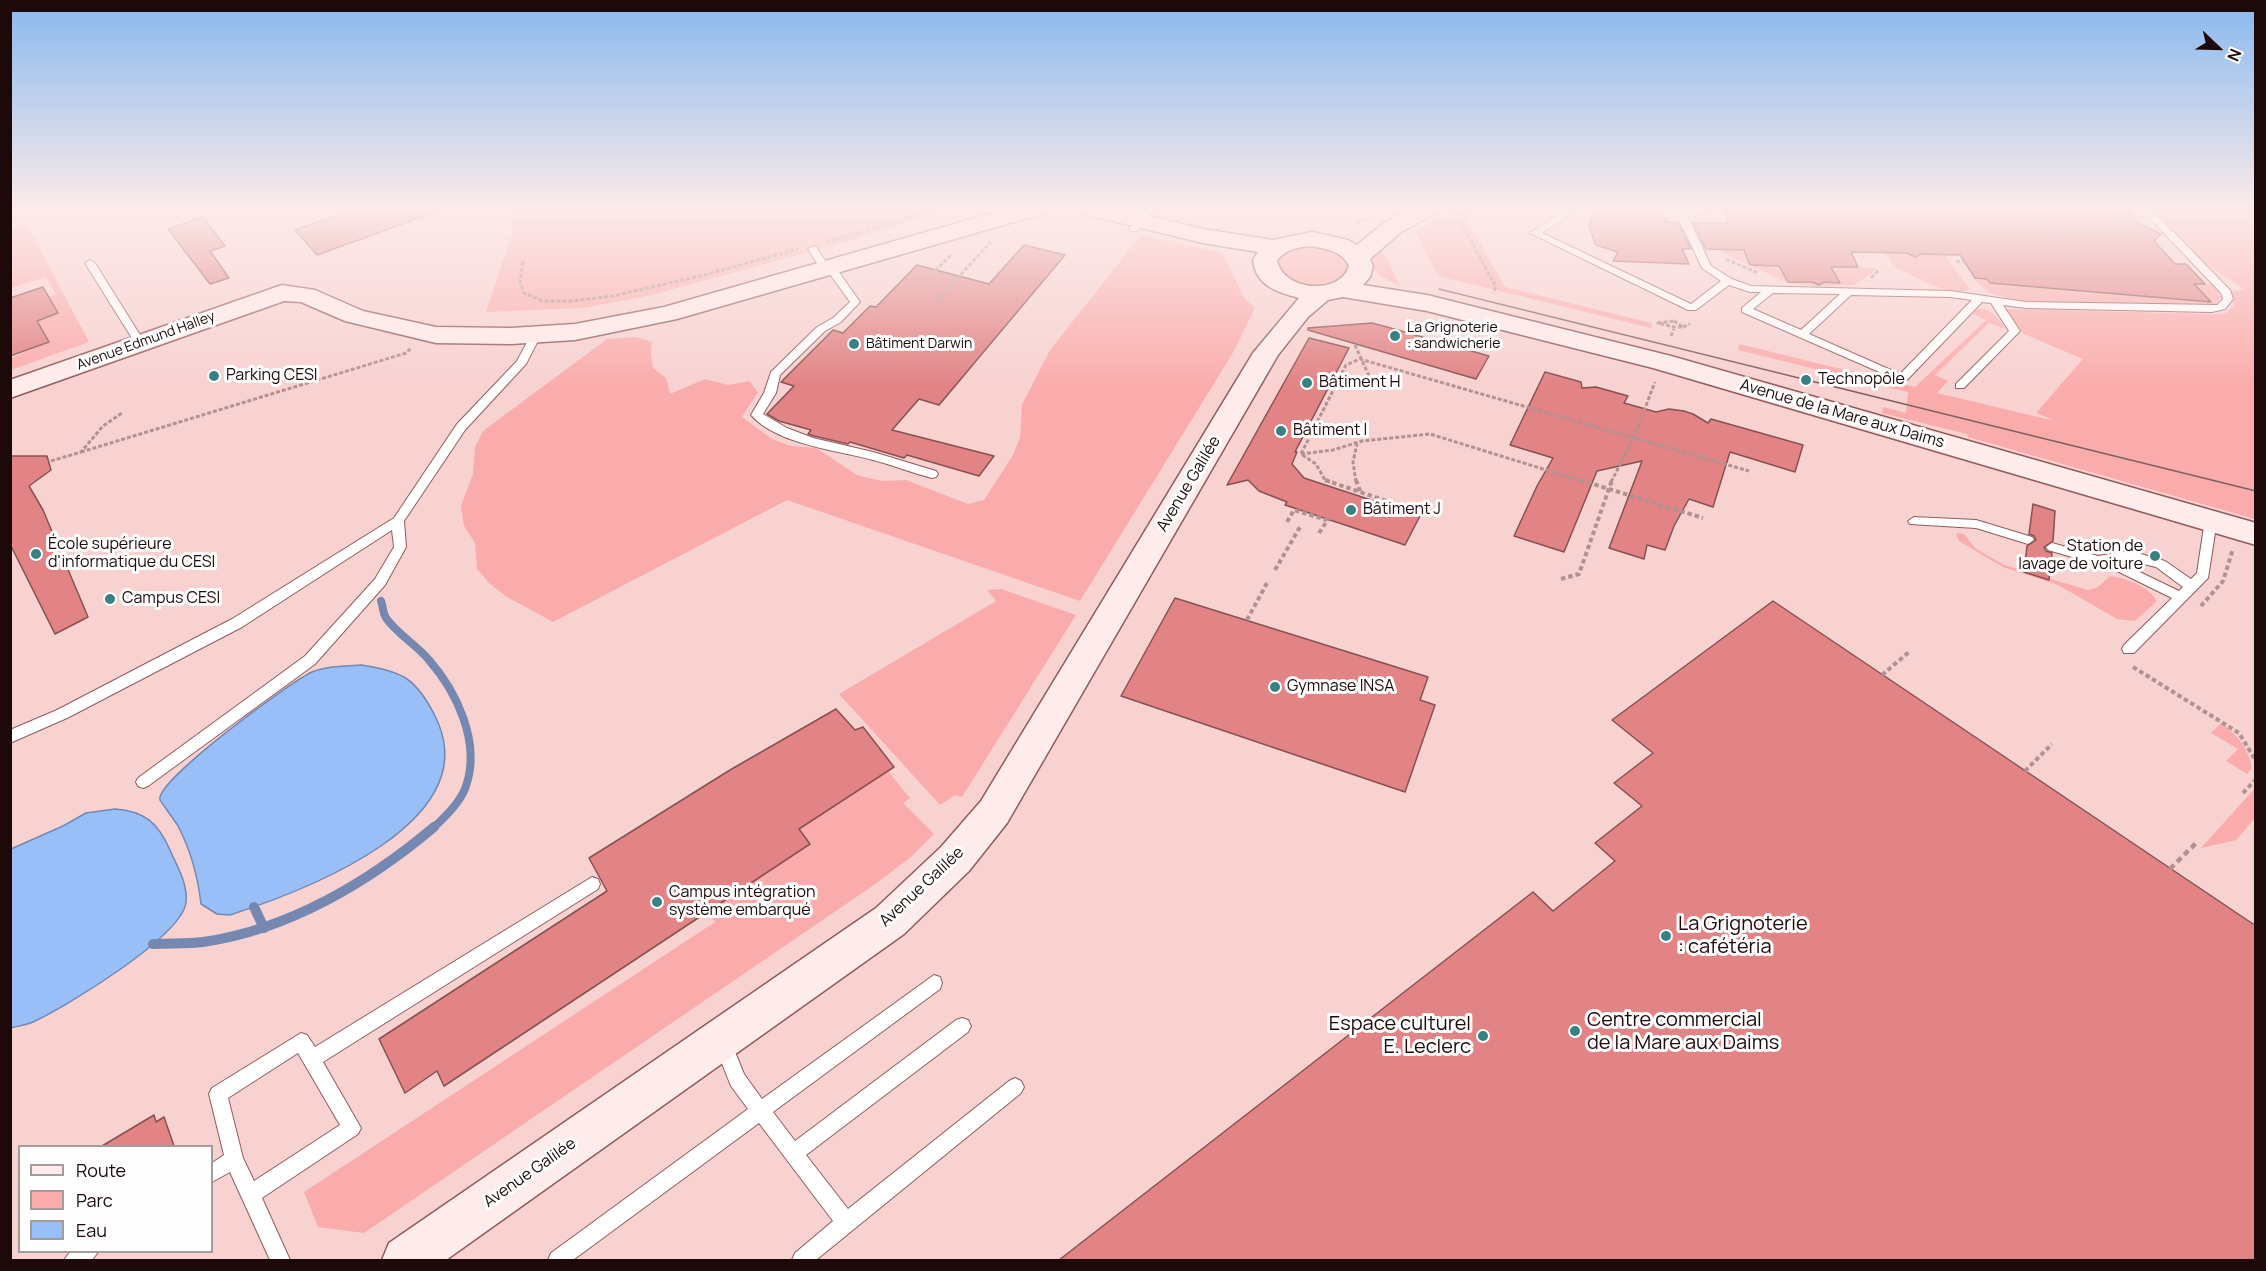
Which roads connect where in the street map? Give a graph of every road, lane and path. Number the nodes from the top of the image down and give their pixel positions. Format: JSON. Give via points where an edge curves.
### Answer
{"nodes":[{"id":1,"x":93,"y":267,"type":"edge"},
{"id":2,"x":522,"y":267,"type":"edge"},
{"id":3,"x":770,"y":267,"type":"edge"},
{"id":4,"x":795,"y":267,"type":"edge"},
{"id":5,"x":827,"y":267,"type":"edge"},
{"id":6,"x":967,"y":267,"type":"edge"},
{"id":7,"x":1274,"y":267,"type":"edge"},
{"id":8,"x":1275,"y":267,"type":"edge"},
{"id":9,"x":1359,"y":267,"type":"edge"},
{"id":10,"x":1364,"y":267,"type":"edge"},
{"id":11,"x":1485,"y":267,"type":"edge"},
{"id":12,"x":1607,"y":267,"type":"edge"},
{"id":13,"x":1707,"y":267,"type":"edge"},
{"id":14,"x":1745,"y":267,"type":"edge"},
{"id":15,"x":2202,"y":267,"type":"edge"},
{"id":16,"x":1758,"y":273,"type":"dead end"},
{"id":17,"x":1728,"y":281,"type":"junction"},
{"id":18,"x":1332,"y":291,"type":"junction"},
{"id":19,"x":1769,"y":291,"type":"junction"},
{"id":20,"x":1848,"y":292,"type":"junction"},
{"id":21,"x":1492,"y":293,"type":"dead end"},
{"id":22,"x":1980,"y":298,"type":"junction"},
{"id":23,"x":936,"y":300,"type":"dead end"},
{"id":24,"x":1995,"y":301,"type":"junction"},
{"id":25,"x":1427,"y":303,"type":"junction"},
{"id":26,"x":1674,"y":328,"type":"junction"},
{"id":27,"x":426,"y":333,"type":"junction"},
{"id":28,"x":536,"y":335,"type":"junction"},
{"id":29,"x":1802,"y":335,"type":"junction"},
{"id":30,"x":1671,"y":336,"type":"dead end"},
{"id":31,"x":140,"y":343,"type":"junction"},
{"id":32,"x":1355,"y":345,"type":"dead end"},
{"id":33,"x":1266,"y":353,"type":"junction"},
{"id":34,"x":1360,"y":359,"type":"junction"},
{"id":35,"x":1370,"y":378,"type":"dead end"},
{"id":36,"x":1656,"y":380,"type":"dead end"},
{"id":37,"x":1960,"y":386,"type":"dead end"},
{"id":38,"x":10,"y":390,"type":"edge"},
{"id":39,"x":122,"y":413,"type":"dead end"},
{"id":40,"x":1634,"y":437,"type":"junction"},
{"id":41,"x":1357,"y":443,"type":"junction"},
{"id":42,"x":81,"y":452,"type":"junction"},
{"id":43,"x":1301,"y":454,"type":"junction"},
{"id":44,"x":51,"y":461,"type":"dead end"},
{"id":45,"x":1749,"y":471,"type":"dead end"},
{"id":46,"x":932,"y":474,"type":"dead end"},
{"id":47,"x":1607,"y":489,"type":"junction"},
{"id":48,"x":1360,"y":492,"type":"junction"},
{"id":49,"x":1413,"y":510,"type":"dead end"},
{"id":50,"x":1703,"y":518,"type":"dead end"},
{"id":51,"x":2211,"y":520,"type":"junction"},
{"id":52,"x":399,"y":521,"type":"junction"},
{"id":53,"x":1914,"y":521,"type":"dead end"},
{"id":54,"x":1287,"y":522,"type":"dead end"},
{"id":55,"x":1300,"y":526,"type":"dead end"},
{"id":56,"x":1319,"y":533,"type":"dead end"},
{"id":57,"x":2028,"y":540,"type":"dead end"},
{"id":58,"x":2244,"y":541,"type":"edge"},
{"id":59,"x":2052,"y":547,"type":"dead end"},
{"id":60,"x":2094,"y":559,"type":"junction"},
{"id":61,"x":1275,"y":570,"type":"dead end"},
{"id":62,"x":1561,"y":579,"type":"dead end"},
{"id":63,"x":1266,"y":583,"type":"dead end"},
{"id":64,"x":2192,"y":586,"type":"junction"},
{"id":65,"x":2181,"y":597,"type":"junction"},
{"id":66,"x":2194,"y":613,"type":"dead end"},
{"id":67,"x":1247,"y":620,"type":"dead end"},
{"id":68,"x":2129,"y":649,"type":"dead end"},
{"id":69,"x":1909,"y":652,"type":"dead end"},
{"id":70,"x":2138,"y":662,"type":"dead end"},
{"id":71,"x":1882,"y":675,"type":"dead end"},
{"id":72,"x":10,"y":737,"type":"edge"},
{"id":73,"x":2052,"y":744,"type":"dead end"},
{"id":74,"x":2256,"y":761,"type":"edge"},
{"id":75,"x":2025,"y":771,"type":"dead end"},
{"id":76,"x":2256,"y":779,"type":"edge"},
{"id":77,"x":143,"y":782,"type":"dead end"},
{"id":78,"x":2243,"y":793,"type":"dead end"},
{"id":79,"x":2198,"y":841,"type":"dead end"},
{"id":80,"x":2170,"y":869,"type":"dead end"},
{"id":81,"x":592,"y":884,"type":"dead end"},
{"id":82,"x":934,"y":983,"type":"dead end"},
{"id":83,"x":962,"y":1026,"type":"dead end"},
{"id":84,"x":721,"y":1040,"type":"junction"},
{"id":85,"x":312,"y":1059,"type":"junction"},
{"id":86,"x":1015,"y":1087,"type":"dead end"},
{"id":87,"x":762,"y":1112,"type":"junction"},
{"id":88,"x":794,"y":1154,"type":"junction"},
{"id":89,"x":234,"y":1159,"type":"junction"},
{"id":90,"x":213,"y":1172,"type":"edge"},
{"id":91,"x":250,"y":1195,"type":"junction"},
{"id":92,"x":846,"y":1222,"type":"junction"},
{"id":93,"x":280,"y":1260,"type":"edge"},
{"id":94,"x":406,"y":1260,"type":"edge"},
{"id":95,"x":558,"y":1260,"type":"edge"},
{"id":96,"x":802,"y":1260,"type":"edge"}],
"edges":[{"from":1,"to":31,"type":"lane"},
{"from":2,"to":3,"type":"path","via":[[520,285],[524,293],[548,302],[658,288]]},
{"from":4,"to":28,"type":"street","via":[[668,314],[574,332]]},
{"from":5,"to":46,"type":"lane","via":[[855,302],[775,374],[770,393],[757,415],[791,435]]},
{"from":6,"to":23,"type":"path"},
{"from":7,"to":33,"type":"street","name":"Avenue Galilée"},
{"from":8,"to":18,"type":"street","name":"Avenue de la Mare aux Daims","via":[[1301,291]]},
{"from":9,"to":18,"type":"street","name":"Avenue Galilée","via":[[1351,285]]},
{"from":10,"to":25,"type":"street","name":"Avenue de la Mare aux Daims"},
{"from":11,"to":21,"type":"path","via":[[1496,287]]},
{"from":12,"to":17,"type":"lane","via":[[1692,308]]},
{"from":13,"to":17,"type":"lane"},
{"from":14,"to":16,"type":"path"},
{"from":15,"to":24,"type":"lane","via":[[2226,292],[2228,299],[2221,307],[2026,305]]},
{"from":17,"to":19,"type":"lane"},
{"from":18,"to":25,"type":"street","name":"Avenue de la Mare aux Daims"},
{"from":18,"to":33,"type":"street","name":"Avenue Galilée","via":[[1305,306]]},
{"from":19,"to":20,"type":"lane"},
{"from":19,"to":29,"type":"lane","via":[[1746,310]]},
{"from":20,"to":22,"type":"lane"},
{"from":20,"to":29,"type":"lane"},
{"from":22,"to":24,"type":"lane"},
{"from":22,"to":29,"type":"lane","via":[[1902,379]]},
{"from":24,"to":37,"type":"lane","via":[[2015,331]]},
{"from":25,"to":51,"type":"street","name":"Avenue de la Mare aux Daims","via":[[1662,362]]},
{"from":26,"to":26,"type":"path","via":[[1683,327],[1674,321],[1658,322]]},
{"from":26,"to":30,"type":"path"},
{"from":27,"to":28,"type":"street"},
{"from":27,"to":31,"type":"street","name":"Avenue Edmund Halley","via":[[354,316],[306,295],[282,293]]},
{"from":27,"to":42,"type":"path","via":[[406,353]]},
{"from":28,"to":52,"type":"lane","via":[[522,362],[461,427]]},
{"from":31,"to":38,"type":"street","name":"Avenue Edmund Halley"},
{"from":32,"to":34,"type":"path"},
{"from":33,"to":84,"type":"street","name":"Avenue Galilée","via":[[994,812],[955,859],[890,921]]},
{"from":34,"to":35,"type":"path"},
{"from":34,"to":40,"type":"path"},
{"from":34,"to":43,"type":"path","via":[[1346,365]]},
{"from":36,"to":40,"type":"path"},
{"from":39,"to":42,"type":"path","via":[[103,426]]},
{"from":40,"to":45,"type":"path"},
{"from":40,"to":47,"type":"path"},
{"from":41,"to":43,"type":"path"},
{"from":41,"to":47,"type":"path","via":[[1430,434]]},
{"from":41,"to":48,"type":"path","via":[[1352,463]]},
{"from":42,"to":44,"type":"path"},
{"from":43,"to":48,"type":"path","via":[[1313,459],[1325,480]]},
{"from":47,"to":50,"type":"path"},
{"from":47,"to":62,"type":"path","via":[[1579,574]]},
{"from":48,"to":49,"type":"path"},
{"from":51,"to":58,"type":"street","name":"Avenue de la Mare aux Daims"},
{"from":51,"to":64,"type":"lane","via":[[2203,575]]},
{"from":52,"to":72,"type":"lane","via":[[237,623]]},
{"from":52,"to":77,"type":"lane","via":[[400,548],[380,582],[310,660]]},
{"from":53,"to":57,"type":"lane","via":[[1976,524]]},
{"from":54,"to":56,"type":"path","via":[[1294,510],[1328,519]]},
{"from":55,"to":61,"type":"path"},
{"from":58,"to":66,"type":"path","via":[[2220,589]]},
{"from":59,"to":60,"type":"lane"},
{"from":60,"to":64,"type":"lane","via":[[2132,556],[2160,564]]},
{"from":60,"to":65,"type":"lane"},
{"from":63,"to":67,"type":"path"},
{"from":64,"to":65,"type":"lane"},
{"from":65,"to":68,"type":"lane"},
{"from":69,"to":71,"type":"path"},
{"from":70,"to":74,"type":"path","via":[[2133,667],[2239,733]]},
{"from":73,"to":75,"type":"path"},
{"from":76,"to":78,"type":"path"},
{"from":79,"to":80,"type":"path"},
{"from":81,"to":85,"type":"lane"},
{"from":82,"to":87,"type":"lane"},
{"from":83,"to":88,"type":"lane"},
{"from":84,"to":87,"type":"lane","via":[[737,1080]]},
{"from":84,"to":94,"type":"street","name":"Avenue Galilée"},
{"from":85,"to":89,"type":"lane","via":[[301,1041],[218,1094]]},
{"from":85,"to":91,"type":"lane","via":[[352,1128]]},
{"from":86,"to":92,"type":"lane"},
{"from":87,"to":88,"type":"lane"},
{"from":87,"to":95,"type":"lane"},
{"from":88,"to":92,"type":"lane"},
{"from":89,"to":90,"type":"lane"},
{"from":89,"to":91,"type":"lane"},
{"from":91,"to":93,"type":"lane"},
{"from":92,"to":96,"type":"lane"}]}
